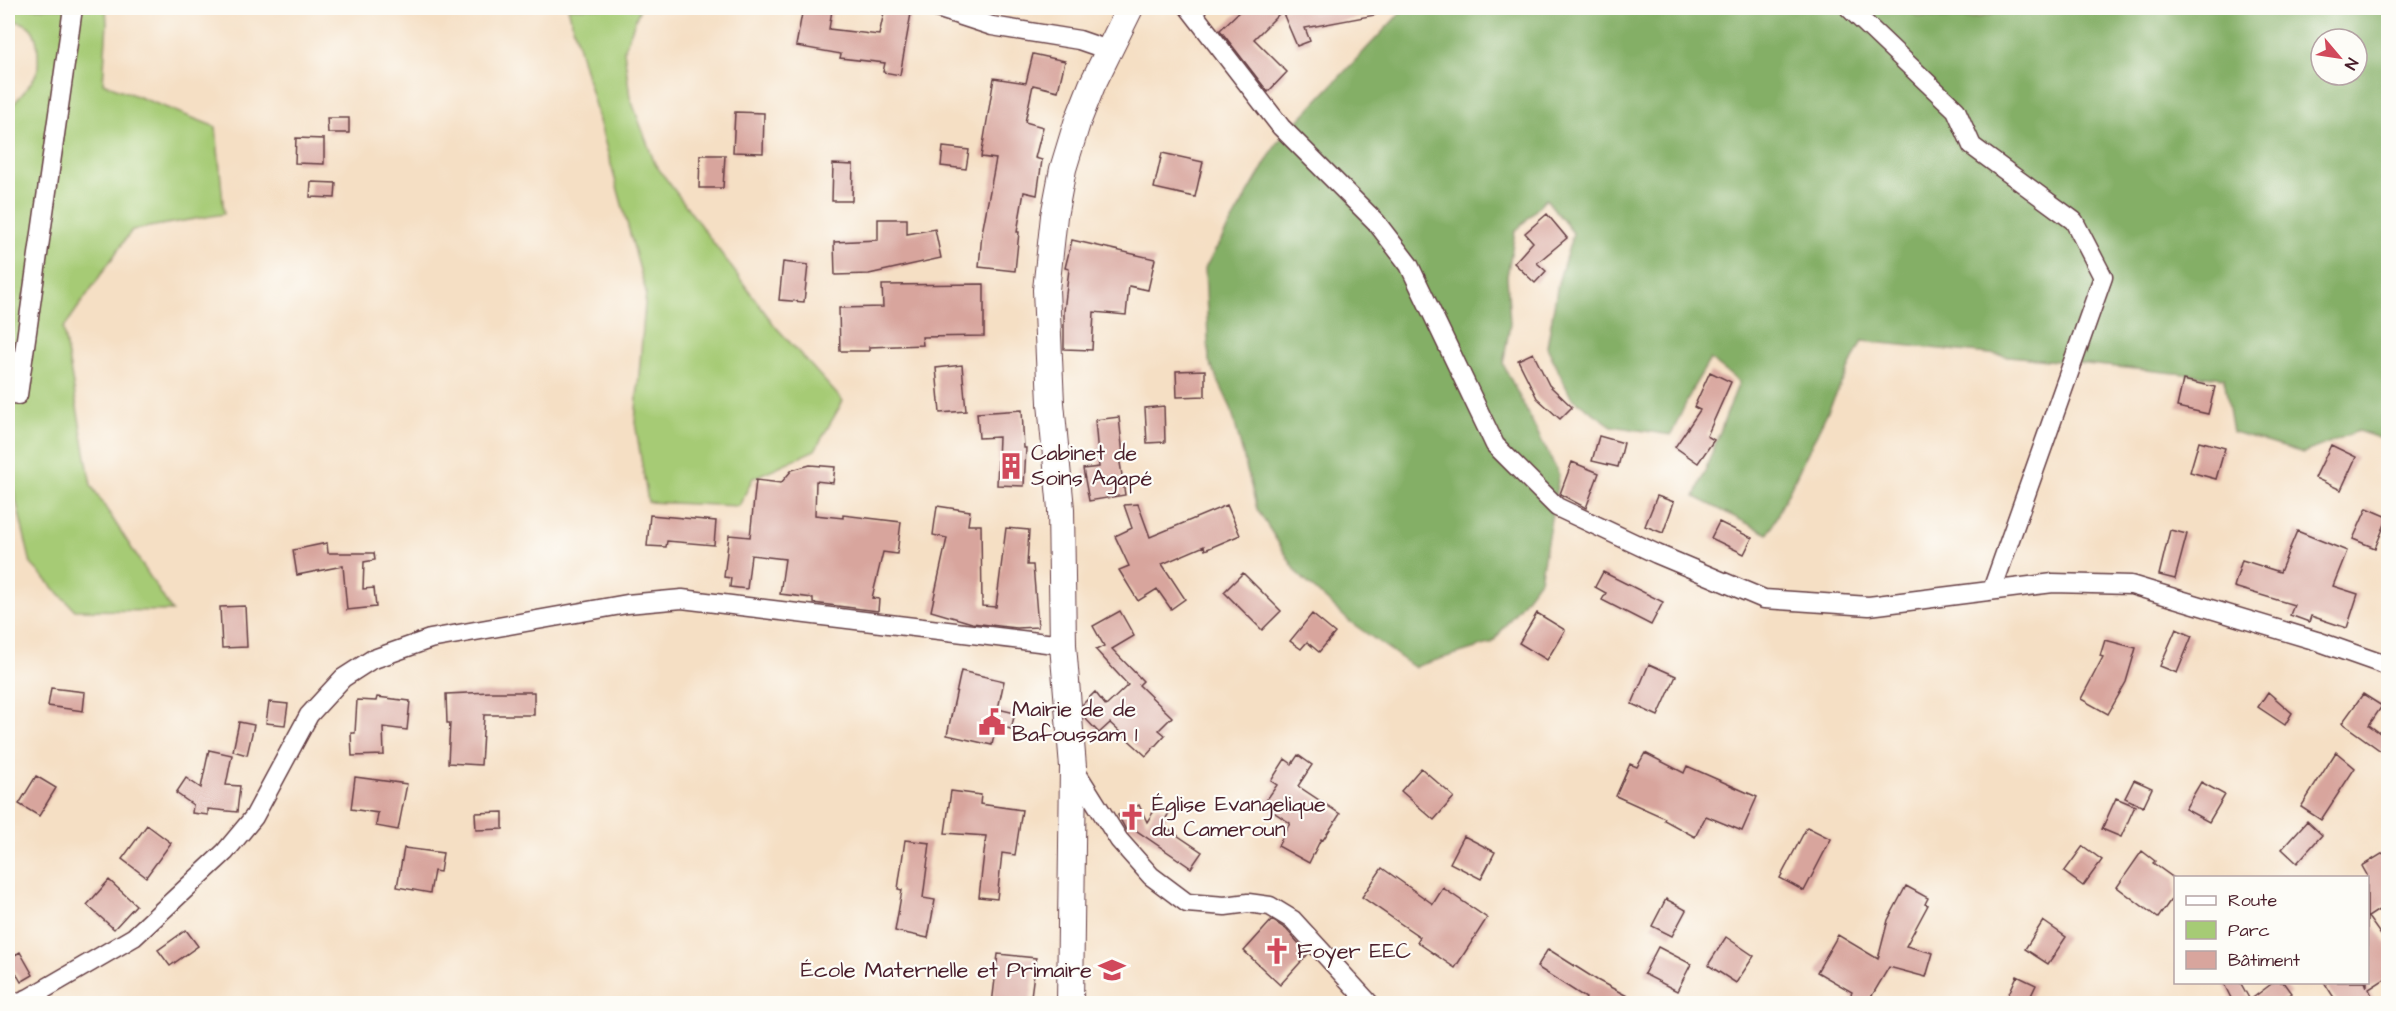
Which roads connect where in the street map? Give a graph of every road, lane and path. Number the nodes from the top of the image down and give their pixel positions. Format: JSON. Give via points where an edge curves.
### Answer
{"nodes":[{"id":1,"x":73,"y":8,"type":"edge"},
{"id":2,"x":937,"y":8,"type":"edge"},
{"id":3,"x":1130,"y":8,"type":"edge"},
{"id":4,"x":1189,"y":8,"type":"edge"},
{"id":5,"x":1849,"y":8,"type":"edge"},
{"id":6,"x":1108,"y":50,"type":"junction"},
{"id":7,"x":18,"y":395,"type":"dead end"},
{"id":8,"x":1992,"y":590,"type":"junction"},
{"id":9,"x":1063,"y":645,"type":"junction"},
{"id":10,"x":2388,"y":666,"type":"edge"},
{"id":11,"x":1073,"y":767,"type":"junction"},
{"id":12,"x":14,"y":1004,"type":"edge"},
{"id":13,"x":1070,"y":1004,"type":"edge"},
{"id":14,"x":1370,"y":1004,"type":"edge"}],
"edges":[{"from":1,"to":7,"type":"street"},
{"from":2,"to":6,"type":"street","via":[[992,26],[1078,40]]},
{"from":3,"to":6,"type":"street"},
{"from":4,"to":8,"type":"street","via":[[1281,127],[1376,222],[1409,265],[1496,445],[1557,507],[1764,599],[1869,606]]},
{"from":5,"to":8,"type":"street","via":[[1956,110],[1972,146],[2074,221],[2103,277]]},
{"from":6,"to":9,"type":"street","via":[[1077,123],[1063,169],[1046,290],[1061,509]]},
{"from":8,"to":10,"type":"street","via":[[2053,583],[2131,585]]},
{"from":9,"to":11,"type":"street"},
{"from":9,"to":12,"type":"street","via":[[682,599],[627,604],[430,639],[371,660],[343,678],[309,714],[254,817],[225,852],[134,937]]},
{"from":11,"to":13,"type":"street"},
{"from":11,"to":14,"type":"street","via":[[1119,840],[1151,876],[1187,903],[1270,906],[1293,920]]}]}
